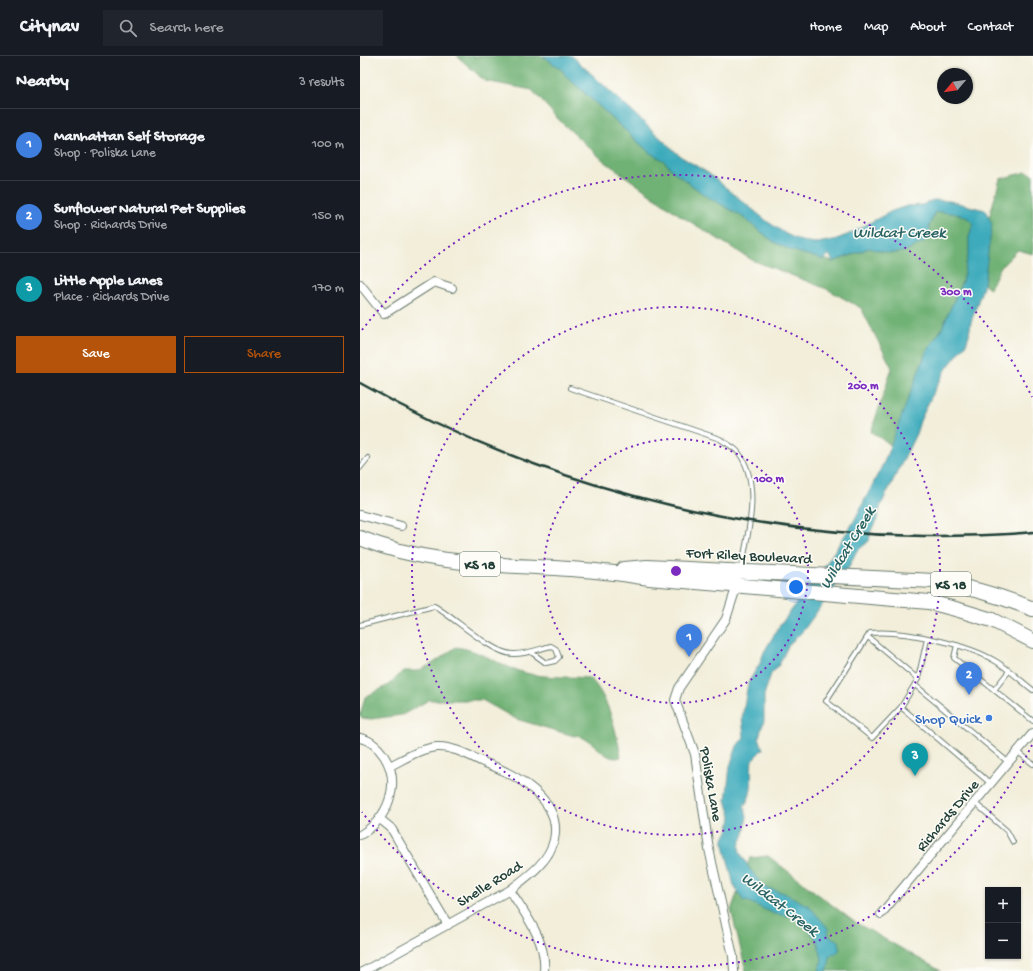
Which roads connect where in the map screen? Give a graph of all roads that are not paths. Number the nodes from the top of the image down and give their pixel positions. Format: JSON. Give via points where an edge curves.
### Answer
{"nodes":[{"id":1,"x":360,"y":284,"type":"edge"},
{"id":2,"x":452,"y":288,"type":"dead end"},
{"id":3,"x":570,"y":388,"type":"dead end"},
{"id":4,"x":368,"y":458,"type":"dead end"},
{"id":5,"x":360,"y":468,"type":"edge"},
{"id":6,"x":360,"y":515,"type":"edge"},
{"id":7,"x":400,"y":526,"type":"dead end"},
{"id":8,"x":360,"y":538,"type":"edge"},
{"id":9,"x":739,"y":579,"type":"junction"},
{"id":10,"x":1033,"y":609,"type":"edge"},
{"id":11,"x":360,"y":625,"type":"edge"},
{"id":12,"x":868,"y":637,"type":"junction"},
{"id":13,"x":927,"y":639,"type":"junction"},
{"id":14,"x":1033,"y":641,"type":"edge"},
{"id":15,"x":957,"y":645,"type":"junction"},
{"id":16,"x":531,"y":652,"type":"junction"},
{"id":17,"x":1009,"y":671,"type":"junction"},
{"id":18,"x":918,"y":679,"type":"junction"},
{"id":19,"x":915,"y":685,"type":"junction"},
{"id":20,"x":994,"y":690,"type":"junction"},
{"id":21,"x":1033,"y":690,"type":"edge"},
{"id":22,"x":901,"y":707,"type":"junction"},
{"id":23,"x":1033,"y":722,"type":"edge"},
{"id":24,"x":1033,"y":733,"type":"edge"},
{"id":25,"x":360,"y":738,"type":"edge"},
{"id":26,"x":1018,"y":752,"type":"junction"},
{"id":27,"x":1009,"y":762,"type":"junction"},
{"id":28,"x":1033,"y":764,"type":"edge"},
{"id":29,"x":390,"y":766,"type":"junction"},
{"id":30,"x":991,"y":784,"type":"junction"},
{"id":31,"x":975,"y":803,"type":"junction"},
{"id":32,"x":380,"y":819,"type":"junction"},
{"id":33,"x":360,"y":834,"type":"edge"},
{"id":34,"x":1013,"y":842,"type":"dead end"},
{"id":35,"x":510,"y":890,"type":"junction"},
{"id":36,"x":881,"y":914,"type":"dead end"},
{"id":37,"x":448,"y":925,"type":"junction"},
{"id":38,"x":364,"y":971,"type":"edge"},
{"id":39,"x":544,"y":971,"type":"edge"},
{"id":40,"x":734,"y":971,"type":"edge"}],
"edges":[{"from":1,"to":2,"type":"street","via":[[384,314],[434,282]]},
{"from":3,"to":9,"type":"lane","via":[[720,439],[737,451],[749,472],[751,500],[750,522]]},
{"from":4,"to":5,"type":"lane"},
{"from":6,"to":7,"type":"street"},
{"from":8,"to":9,"type":"highway","name":"Fort Riley Boulevard","number":"KS 18","via":[[412,555],[449,561],[604,572],[647,567]]},
{"from":9,"to":10,"type":"highway","name":"Fort Riley Boulevard","number":"KS 18","via":[[795,574],[934,581],[1004,597]]},
{"from":9,"to":14,"type":"highway","name":"Fort Riley Boulevard","number":"KS 18","via":[[784,590],[929,602],[992,620]]},
{"from":9,"to":40,"type":"street","name":"Poliska Lane","via":[[726,619],[679,688],[675,700],[695,754],[705,828],[733,956]]},
{"from":11,"to":16,"type":"lane","via":[[434,606],[501,651],[512,654]]},
{"from":12,"to":13,"type":"lane","via":[[870,633],[883,632]]},
{"from":12,"to":18,"type":"lane"},
{"from":12,"to":22,"type":"lane","via":[[826,701],[872,738]]},
{"from":13,"to":15,"type":"lane"},
{"from":13,"to":18,"type":"lane"},
{"from":15,"to":17,"type":"lane","via":[[996,661]]},
{"from":15,"to":20,"type":"lane","via":[[954,658]]},
{"from":16,"to":16,"type":"lane","via":[[551,646],[556,649],[559,657],[546,663]]},
{"from":17,"to":20,"type":"lane"},
{"from":17,"to":21,"type":"lane"},
{"from":18,"to":19,"type":"lane"},
{"from":19,"to":22,"type":"lane"},
{"from":19,"to":27,"type":"lane"},
{"from":20,"to":23,"type":"lane"},
{"from":22,"to":30,"type":"lane"},
{"from":24,"to":26,"type":"street","name":"Richards Drive"},
{"from":25,"to":29,"type":"street","via":[[375,745]]},
{"from":26,"to":27,"type":"street","name":"Richards Drive"},
{"from":26,"to":28,"type":"lane"},
{"from":27,"to":30,"type":"street","name":"Richards Drive"},
{"from":29,"to":32,"type":"street","via":[[393,788]]},
{"from":29,"to":35,"type":"street","name":"Shelle Road","via":[[424,749],[438,747],[452,750],[494,765],[520,779],[547,802],[554,822],[554,840],[545,858]]},
{"from":30,"to":31,"type":"street","name":"Richards Drive"},
{"from":31,"to":34,"type":"lane","via":[[1007,831]]},
{"from":31,"to":36,"type":"street","name":"Richards Drive"},
{"from":32,"to":33,"type":"street"},
{"from":32,"to":37,"type":"street","via":[[391,828]]},
{"from":35,"to":37,"type":"street","name":"Shelle Road"},
{"from":35,"to":39,"type":"street","via":[[539,938],[545,961]]},
{"from":37,"to":38,"type":"street","name":"Shelle Road"}]}
